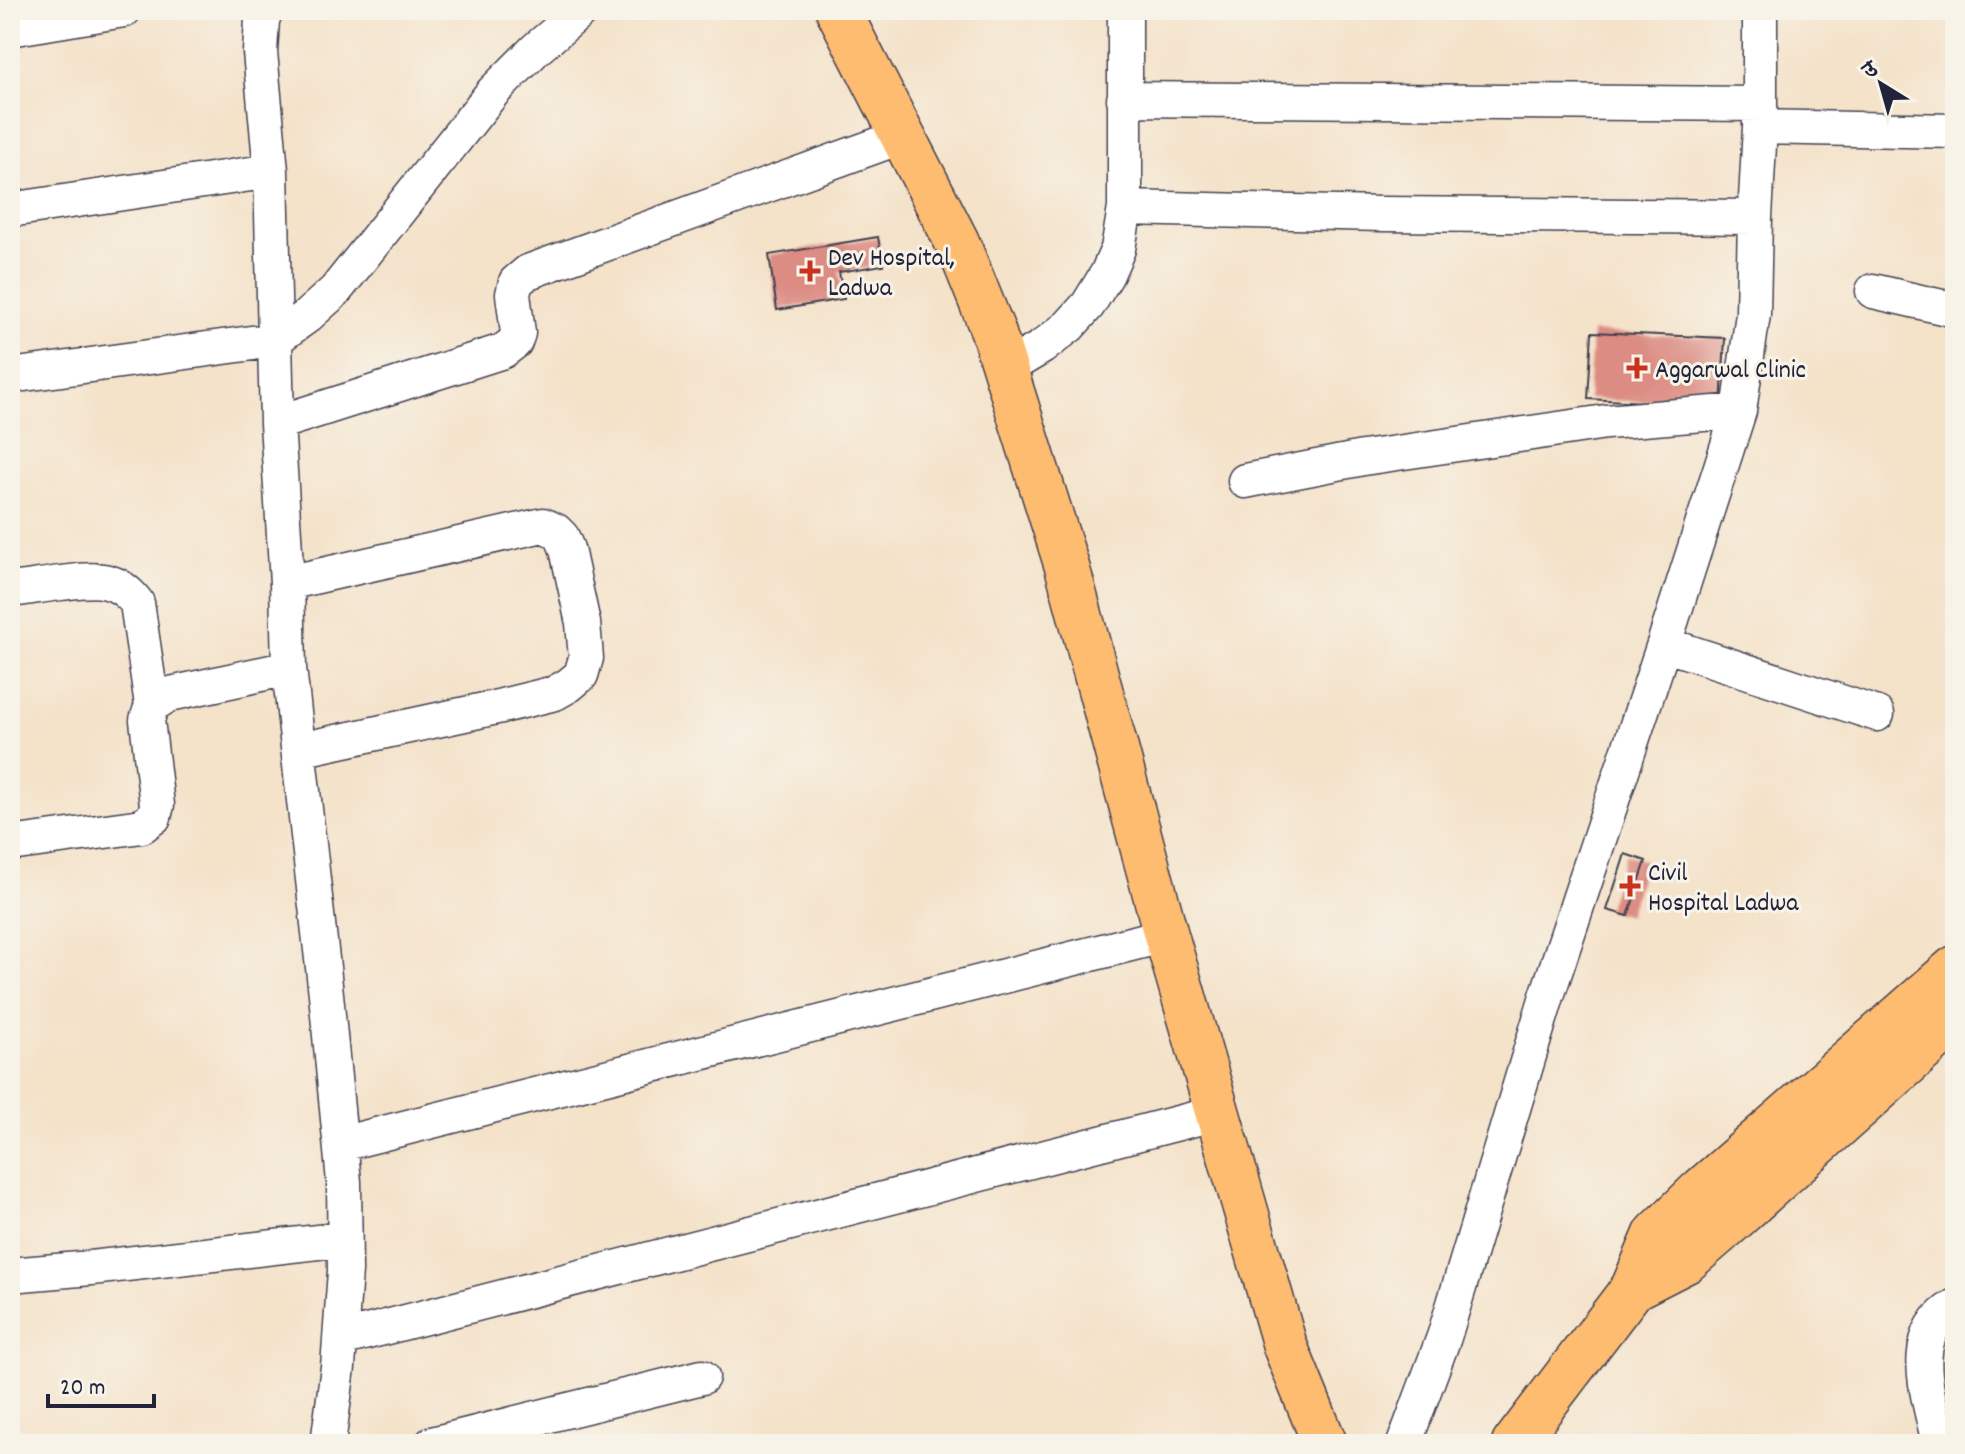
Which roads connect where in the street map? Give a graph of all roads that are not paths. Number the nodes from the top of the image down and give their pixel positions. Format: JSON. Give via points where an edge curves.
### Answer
{"nodes":[{"id":1,"x":124,"y":10,"type":"edge"},
{"id":2,"x":266,"y":10,"type":"edge"},
{"id":3,"x":582,"y":10,"type":"edge"},
{"id":4,"x":838,"y":10,"type":"edge"},
{"id":5,"x":1125,"y":10,"type":"edge"},
{"id":6,"x":1760,"y":10,"type":"edge"},
{"id":7,"x":10,"y":29,"type":"edge"},
{"id":8,"x":1124,"y":99,"type":"junction"},
{"id":9,"x":1760,"y":116,"type":"junction"},
{"id":10,"x":1955,"y":131,"type":"edge"},
{"id":11,"x":903,"y":136,"type":"junction"},
{"id":12,"x":271,"y":171,"type":"junction"},
{"id":13,"x":1125,"y":208,"type":"junction"},
{"id":14,"x":10,"y":210,"type":"edge"},
{"id":15,"x":1755,"y":217,"type":"junction"},
{"id":16,"x":1873,"y":291,"type":"dead end"},
{"id":17,"x":1955,"y":310,"type":"edge"},
{"id":18,"x":274,"y":340,"type":"junction"},
{"id":19,"x":1005,"y":369,"type":"junction"},
{"id":20,"x":10,"y":376,"type":"edge"},
{"id":21,"x":1739,"y":411,"type":"junction"},
{"id":22,"x":277,"y":423,"type":"junction"},
{"id":23,"x":1245,"y":481,"type":"dead end"},
{"id":24,"x":287,"y":583,"type":"junction"},
{"id":25,"x":10,"y":590,"type":"edge"},
{"id":26,"x":1664,"y":644,"type":"junction"},
{"id":27,"x":289,"y":668,"type":"junction"},
{"id":28,"x":152,"y":705,"type":"junction"},
{"id":29,"x":1877,"y":714,"type":"dead end"},
{"id":30,"x":299,"y":750,"type":"junction"},
{"id":31,"x":10,"y":844,"type":"edge"},
{"id":32,"x":1166,"y":935,"type":"junction"},
{"id":33,"x":1955,"y":968,"type":"edge"},
{"id":34,"x":1955,"y":1021,"type":"edge"},
{"id":35,"x":1217,"y":1113,"type":"junction"},
{"id":36,"x":341,"y":1144,"type":"junction"},
{"id":37,"x":344,"y":1239,"type":"junction"},
{"id":38,"x":10,"y":1275,"type":"edge"},
{"id":39,"x":1633,"y":1288,"type":"junction"},
{"id":40,"x":1955,"y":1306,"type":"edge"},
{"id":41,"x":340,"y":1339,"type":"junction"},
{"id":42,"x":702,"y":1377,"type":"dead end"},
{"id":43,"x":328,"y":1444,"type":"edge"},
{"id":44,"x":432,"y":1444,"type":"edge"},
{"id":45,"x":1325,"y":1444,"type":"edge"},
{"id":46,"x":1404,"y":1444,"type":"edge"},
{"id":47,"x":1514,"y":1444,"type":"edge"},
{"id":48,"x":1939,"y":1444,"type":"edge"}],
"edges":[{"from":1,"to":7,"type":"street"},
{"from":2,"to":12,"type":"street","via":[[260,52]]},
{"from":3,"to":18,"type":"street","via":[[493,92],[335,291]]},
{"from":4,"to":11,"type":"main road"},
{"from":5,"to":8,"type":"street"},
{"from":6,"to":9,"type":"street"},
{"from":8,"to":9,"type":"street"},
{"from":8,"to":13,"type":"street"},
{"from":9,"to":10,"type":"street"},
{"from":9,"to":15,"type":"street"},
{"from":11,"to":19,"type":"main road","via":[[957,242]]},
{"from":11,"to":22,"type":"street","via":[[528,272],[516,282],[513,294],[518,333],[503,351]]},
{"from":12,"to":14,"type":"street"},
{"from":12,"to":18,"type":"street"},
{"from":13,"to":15,"type":"street"},
{"from":13,"to":19,"type":"street","via":[[1118,249],[1088,305],[1051,340]]},
{"from":15,"to":21,"type":"street","via":[[1753,314]]},
{"from":16,"to":17,"type":"street"},
{"from":18,"to":20,"type":"street"},
{"from":18,"to":22,"type":"street"},
{"from":19,"to":32,"type":"main road","via":[[1068,570]]},
{"from":21,"to":23,"type":"street","via":[[1592,424]]},
{"from":21,"to":26,"type":"street"},
{"from":22,"to":24,"type":"street"},
{"from":24,"to":27,"type":"street"},
{"from":24,"to":30,"type":"street","via":[[543,525],[556,531],[567,549],[586,658],[581,675],[555,693]]},
{"from":25,"to":28,"type":"street","via":[[95,579],[129,592],[137,603]]},
{"from":26,"to":29,"type":"street"},
{"from":26,"to":46,"type":"street","via":[[1547,996],[1444,1337]]},
{"from":27,"to":28,"type":"street","via":[[170,694]]},
{"from":27,"to":30,"type":"street"},
{"from":28,"to":31,"type":"street","via":[[147,720],[154,817],[142,826]]},
{"from":30,"to":36,"type":"street"},
{"from":32,"to":35,"type":"main road"},
{"from":32,"to":36,"type":"street"},
{"from":33,"to":39,"type":"main road","via":[[1656,1234]]},
{"from":34,"to":39,"type":"main road","via":[[1686,1261]]},
{"from":35,"to":41,"type":"street"},
{"from":35,"to":45,"type":"main road","via":[[1285,1346]]},
{"from":36,"to":37,"type":"street"},
{"from":37,"to":38,"type":"street"},
{"from":37,"to":41,"type":"street"},
{"from":39,"to":47,"type":"main road"},
{"from":40,"to":48,"type":"street","via":[[1933,1323],[1924,1345]]},
{"from":41,"to":43,"type":"street"},
{"from":42,"to":44,"type":"street"}]}
